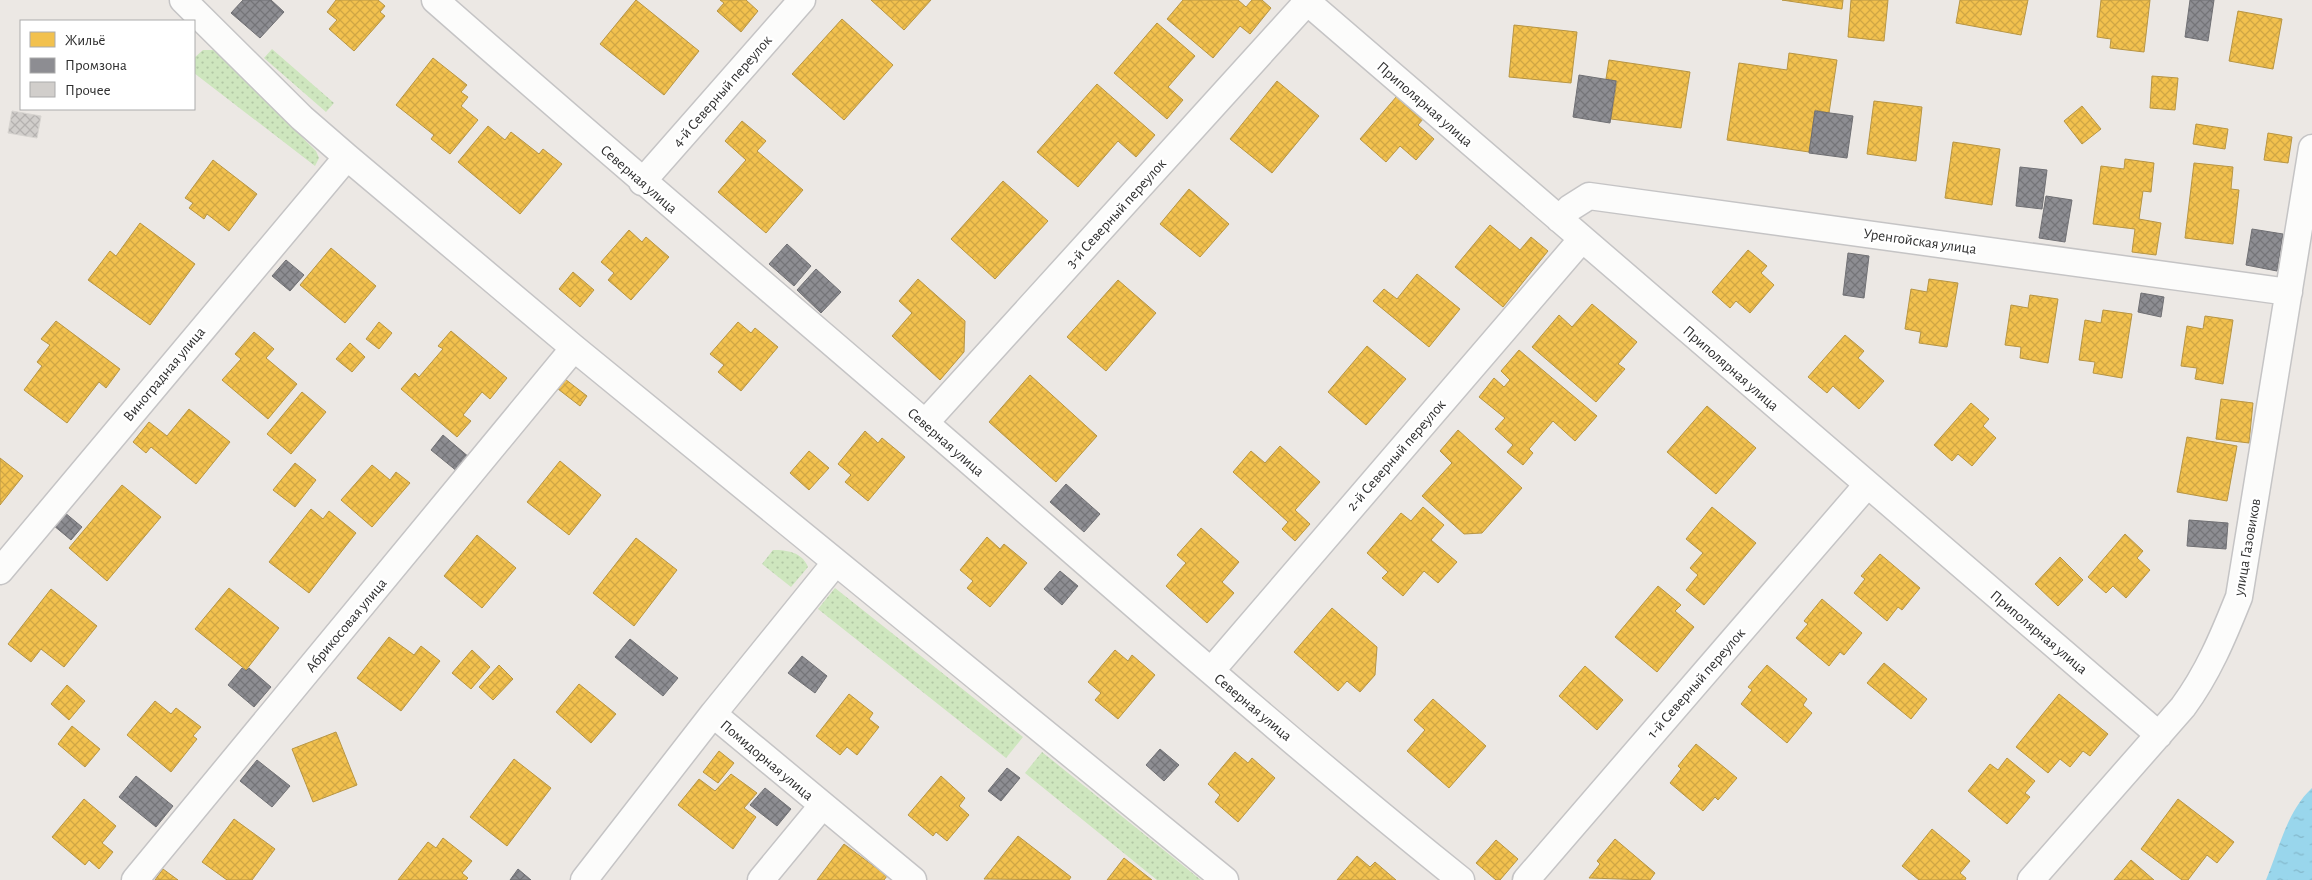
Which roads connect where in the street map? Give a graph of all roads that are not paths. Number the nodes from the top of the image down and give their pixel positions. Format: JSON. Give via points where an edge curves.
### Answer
{"nodes":[{"id":1,"x":183,"y":0,"type":"edge"},
{"id":2,"x":435,"y":0,"type":"edge"},
{"id":3,"x":802,"y":0,"type":"edge"},
{"id":4,"x":1306,"y":1,"type":"edge"},
{"id":5,"x":2312,"y":148,"type":"edge"},
{"id":6,"x":347,"y":157,"type":"junction"},
{"id":7,"x":642,"y":182,"type":"junction"},
{"id":8,"x":1559,"y":219,"type":"junction"},
{"id":9,"x":1582,"y":239,"type":"junction"},
{"id":10,"x":2289,"y":292,"type":"junction"},
{"id":11,"x":574,"y":348,"type":"junction"},
{"id":12,"x":925,"y":423,"type":"junction"},
{"id":13,"x":1867,"y":485,"type":"junction"},
{"id":14,"x":836,"y":562,"type":"junction"},
{"id":15,"x":0,"y":571,"type":"edge"},
{"id":16,"x":1211,"y":671,"type":"junction"},
{"id":17,"x":713,"y":714,"type":"junction"},
{"id":18,"x":2159,"y":735,"type":"junction"},
{"id":19,"x":822,"y":806,"type":"junction"},
{"id":20,"x":135,"y":880,"type":"edge"},
{"id":21,"x":584,"y":880,"type":"edge"},
{"id":22,"x":761,"y":880,"type":"edge"},
{"id":23,"x":914,"y":880,"type":"edge"},
{"id":24,"x":1225,"y":880,"type":"edge"},
{"id":25,"x":1461,"y":880,"type":"edge"},
{"id":26,"x":1526,"y":880,"type":"edge"},
{"id":27,"x":2031,"y":880,"type":"edge"}],
"edges":[{"from":1,"to":6,"type":"street","via":[[288,104]]},
{"from":2,"to":7,"type":"street","name":"Северная улица"},
{"from":3,"to":7,"type":"street","name":"4-й Северный переулок"},
{"from":4,"to":8,"type":"street","name":"Приполярная улица"},
{"from":4,"to":12,"type":"street","name":"3-й Северный переулок"},
{"from":5,"to":10,"type":"street","name":"улица Газовиков"},
{"from":6,"to":11,"type":"street"},
{"from":6,"to":15,"type":"street","name":"Виноградная улица"},
{"from":7,"to":12,"type":"street","name":"Северная улица"},
{"from":8,"to":9,"type":"street","name":"Приполярная улица"},
{"from":8,"to":10,"type":"street","name":"Уренгойская улица","via":[[1589,196]]},
{"from":9,"to":13,"type":"street","name":"Приполярная улица"},
{"from":9,"to":16,"type":"street","name":"2-й Северный переулок"},
{"from":10,"to":18,"type":"street","name":"улица Газовиков","via":[[2239,597],[2202,681]]},
{"from":11,"to":14,"type":"street"},
{"from":11,"to":20,"type":"street","name":"Абрикосовая улица"},
{"from":12,"to":16,"type":"street","name":"Северная улица"},
{"from":13,"to":18,"type":"street","name":"Приполярная улица"},
{"from":13,"to":26,"type":"street","name":"1-й Северный переулок"},
{"from":14,"to":17,"type":"street","name":"Помидорная улица"},
{"from":14,"to":24,"type":"street"},
{"from":16,"to":25,"type":"street","name":"Северная улица"},
{"from":17,"to":19,"type":"street","name":"Помидорная улица"},
{"from":17,"to":21,"type":"street"},
{"from":18,"to":27,"type":"street","name":"улица Газовиков"},
{"from":19,"to":22,"type":"street"},
{"from":19,"to":23,"type":"street","name":"Помидорная улица"}]}
